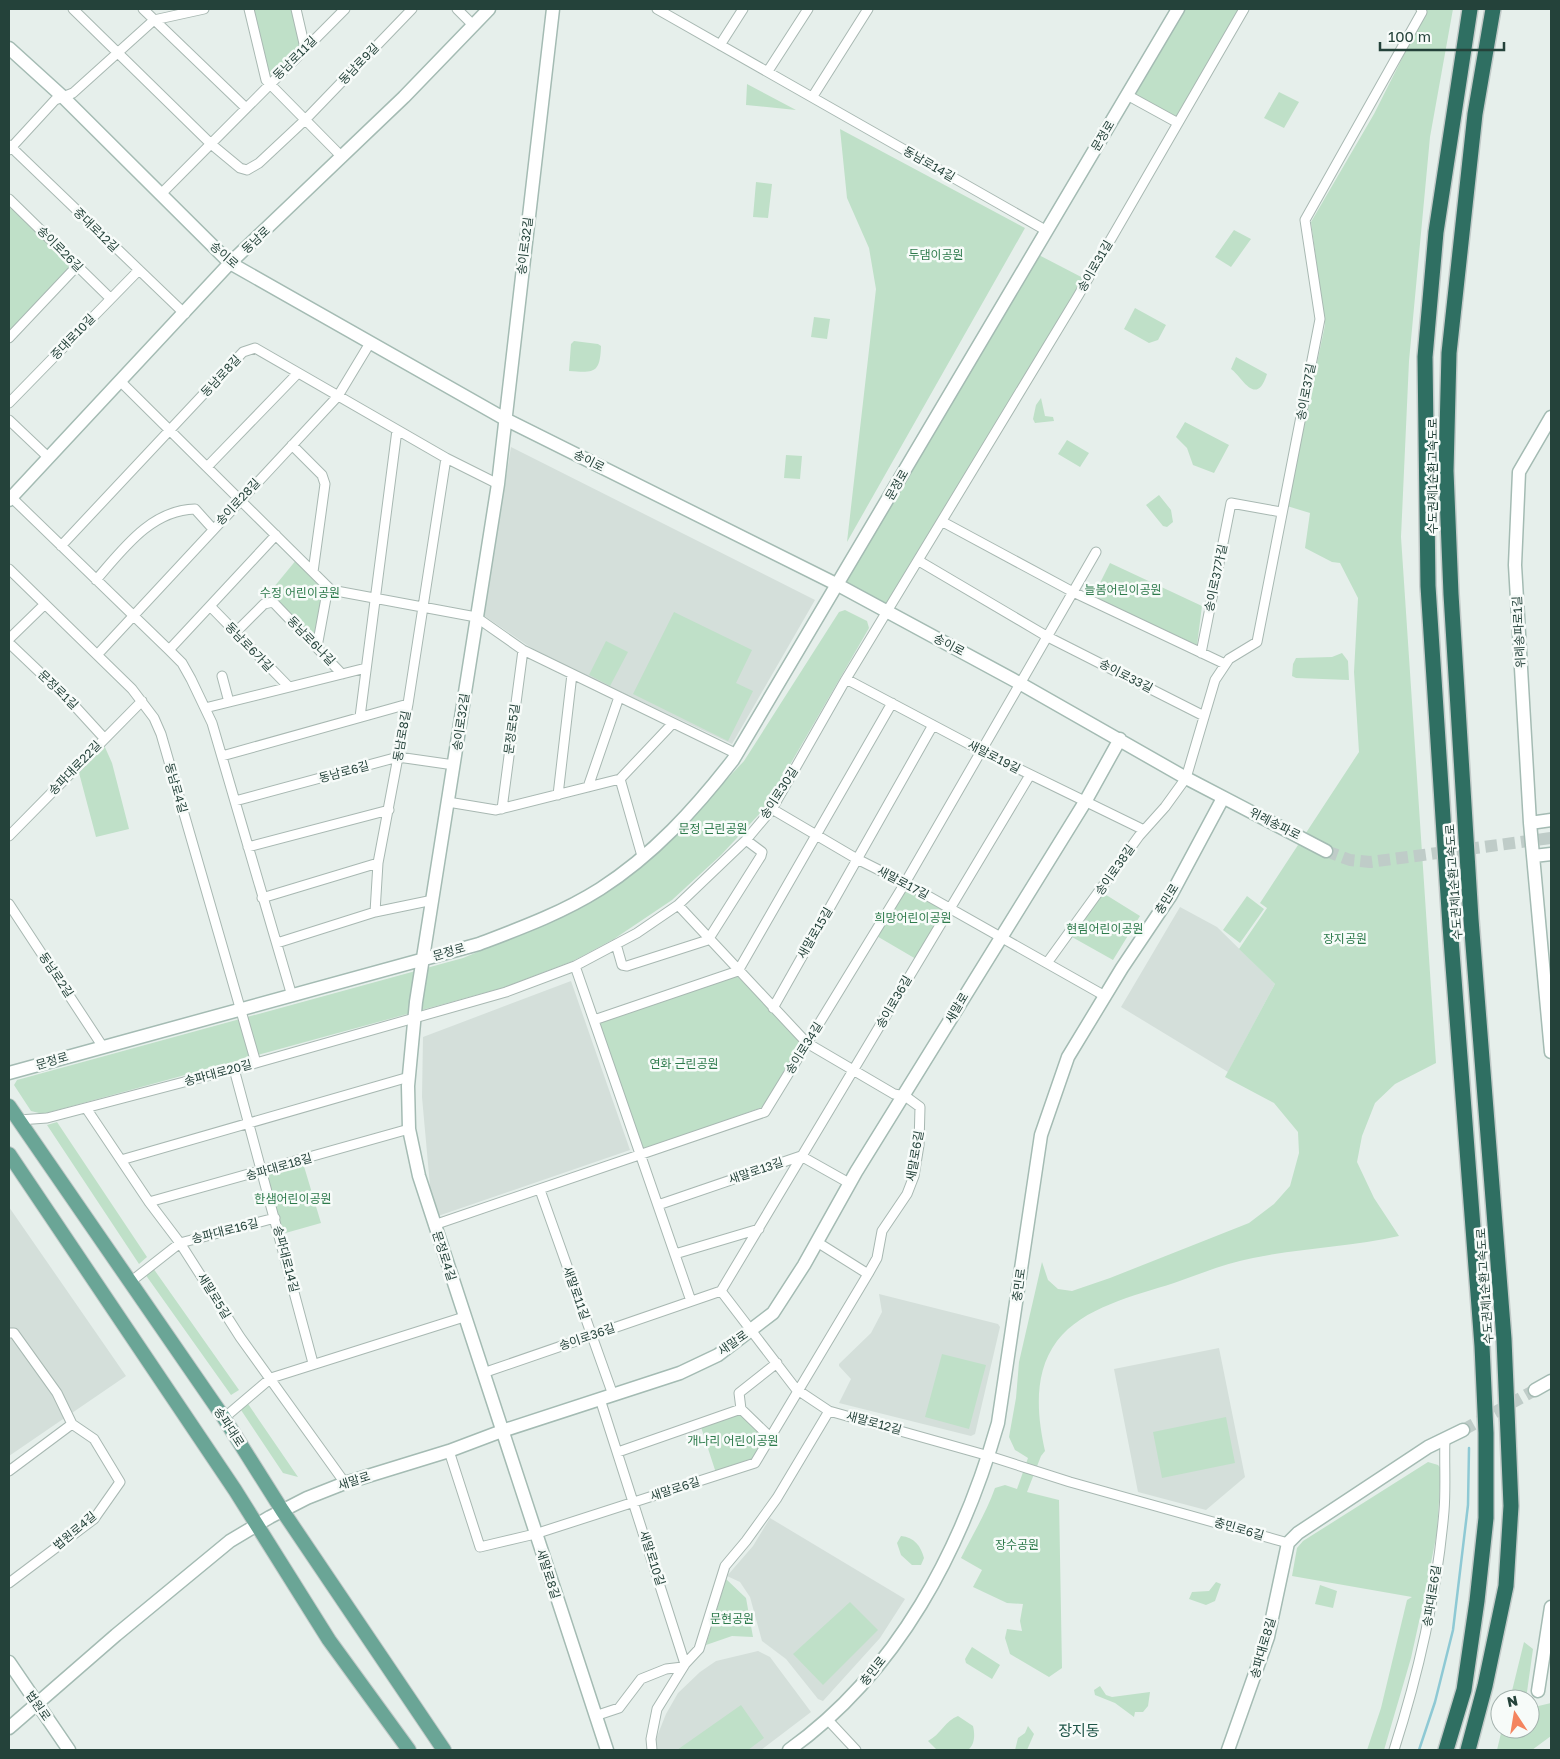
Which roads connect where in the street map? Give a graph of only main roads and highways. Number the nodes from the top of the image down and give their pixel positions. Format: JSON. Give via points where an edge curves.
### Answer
{"nodes":[{"id":1,"x":1470,"y":9,"type":"edge"},
{"id":2,"x":1493,"y":9,"type":"edge"},
{"id":3,"x":9,"y":1106,"type":"edge"},
{"id":4,"x":9,"y":1154,"type":"edge"},
{"id":5,"x":409,"y":1750,"type":"edge"},
{"id":6,"x":444,"y":1750,"type":"edge"},
{"id":7,"x":1446,"y":1750,"type":"edge"},
{"id":8,"x":1468,"y":1750,"type":"edge"}],
"edges":[{"from":1,"to":7,"type":"highway","name":"수도권제1순환고속도로","via":[[1436,232],[1425,357],[1428,586],[1486,1433],[1486,1518],[1477,1601],[1464,1690]]},
{"from":2,"to":8,"type":"highway","name":"수도권제1순환고속도로","via":[[1476,114],[1449,353],[1446,471],[1450,594],[1471,919],[1504,1339],[1511,1506],[1506,1586]]},
{"from":3,"to":6,"type":"main road","name":"송파대로","via":[[224,1418]]},
{"from":4,"to":5,"type":"main road","via":[[329,1640]]}]}
